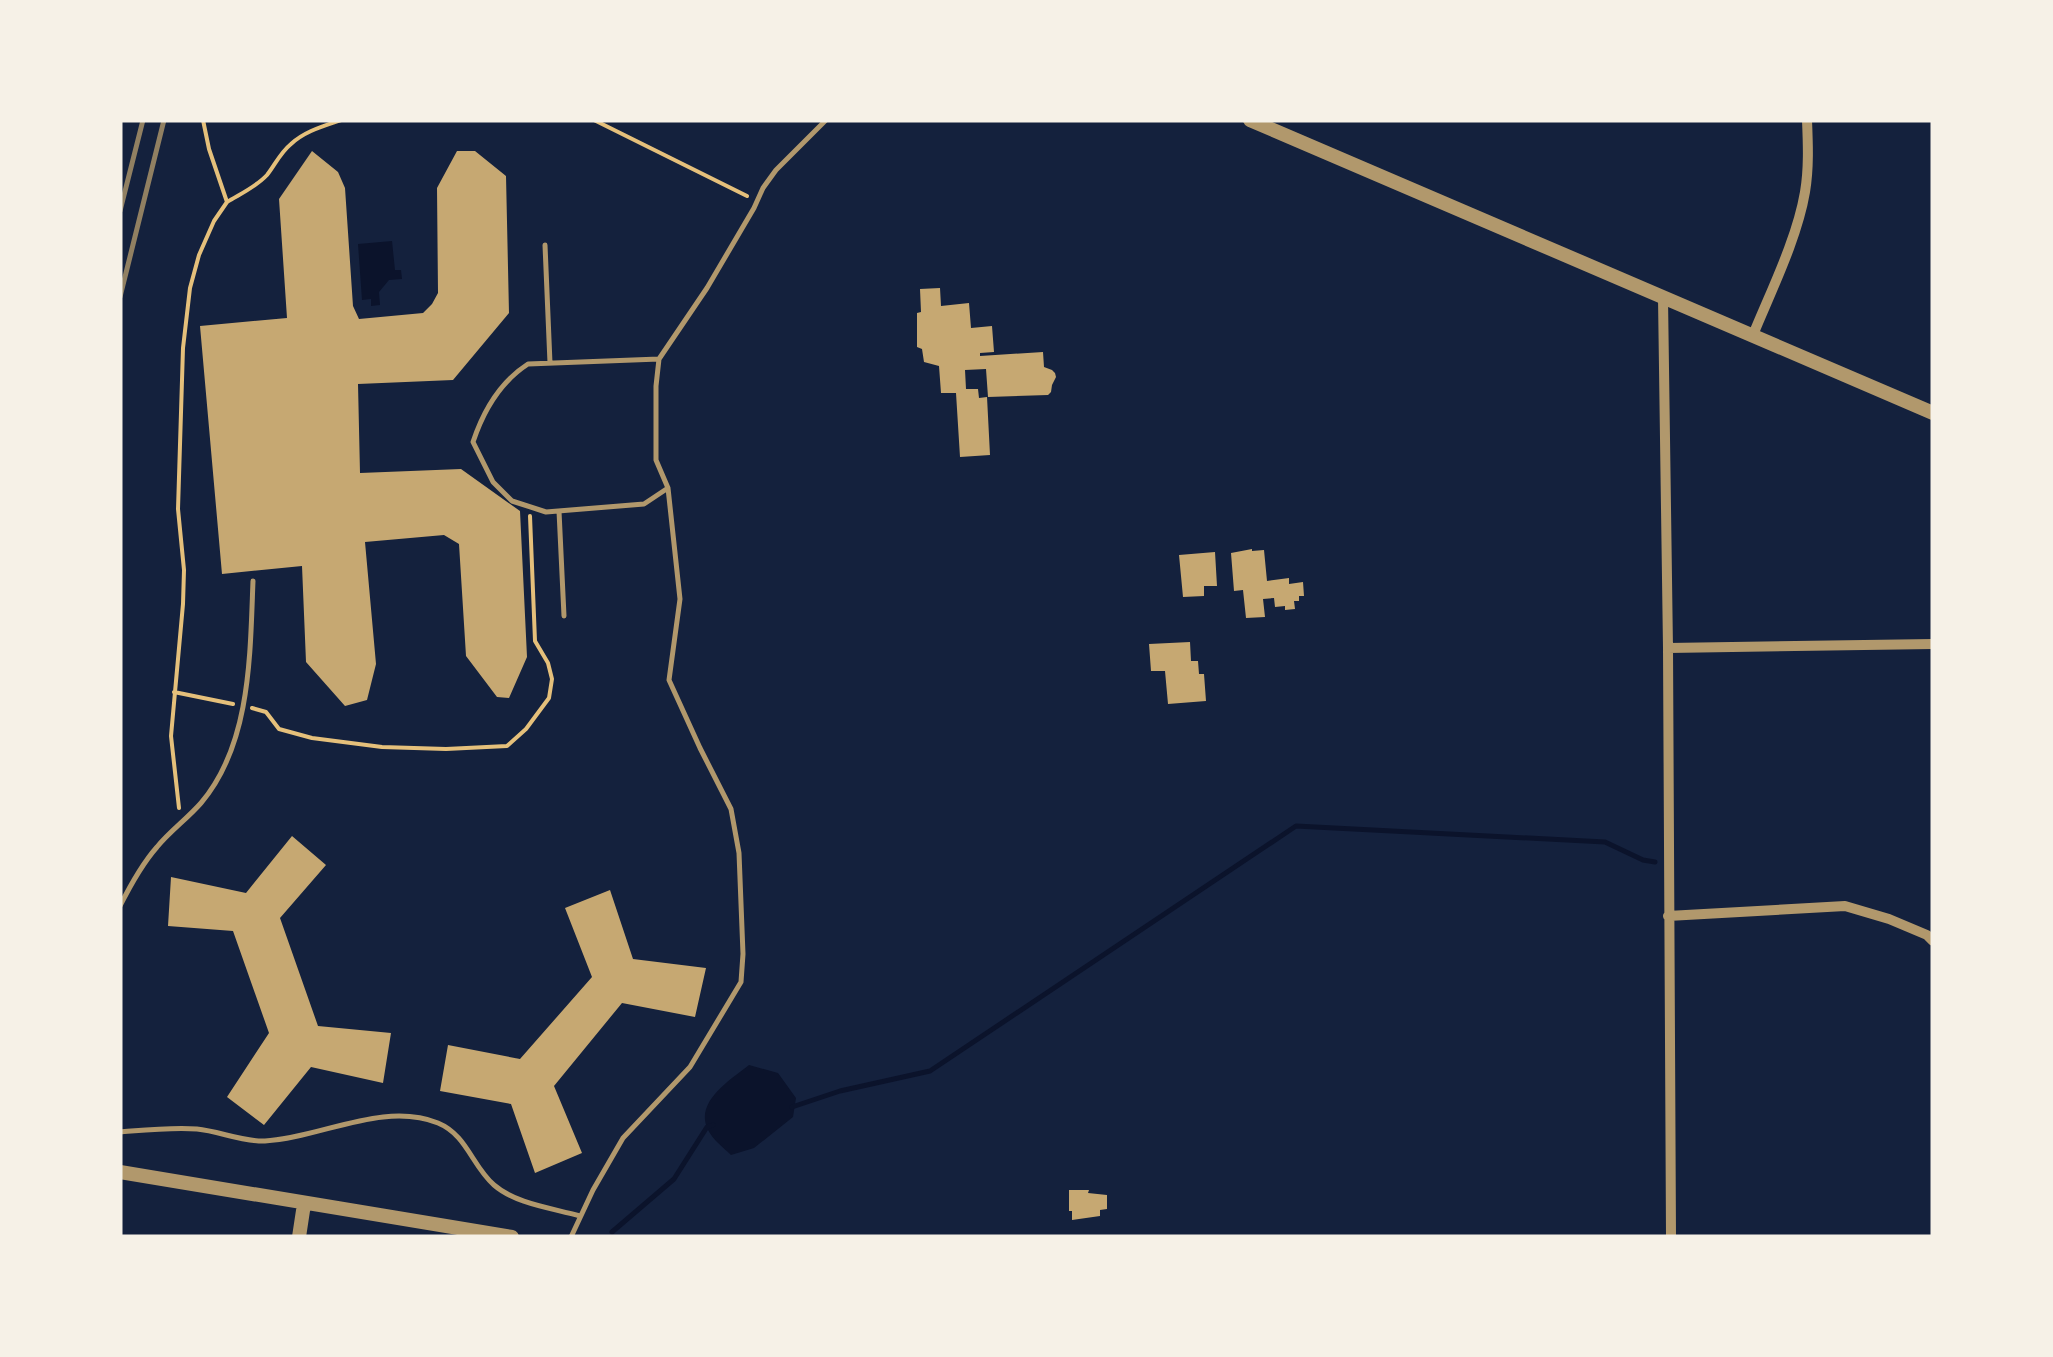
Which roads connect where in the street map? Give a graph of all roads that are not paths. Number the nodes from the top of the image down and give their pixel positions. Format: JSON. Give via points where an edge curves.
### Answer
{"nodes":[{"id":1,"x":826,"y":120,"type":"edge"},
{"id":2,"x":1250,"y":120,"type":"edge"},
{"id":3,"x":1807,"y":120,"type":"edge"},
{"id":4,"x":545,"y":245,"type":"dead end"},
{"id":5,"x":1663,"y":298,"type":"junction"},
{"id":6,"x":1753,"y":335,"type":"junction"},
{"id":7,"x":659,"y":360,"type":"junction"},
{"id":8,"x":550,"y":363,"type":"junction"},
{"id":9,"x":1933,"y":413,"type":"edge"},
{"id":10,"x":668,"y":488,"type":"junction"},
{"id":11,"x":559,"y":511,"type":"junction"},
{"id":12,"x":253,"y":582,"type":"dead end"},
{"id":13,"x":564,"y":616,"type":"dead end"},
{"id":14,"x":1933,"y":644,"type":"edge"},
{"id":15,"x":1668,"y":648,"type":"junction"},
{"id":16,"x":120,"y":906,"type":"edge"},
{"id":17,"x":1668,"y":916,"type":"junction"},
{"id":18,"x":1933,"y":941,"type":"edge"},
{"id":19,"x":120,"y":1132,"type":"edge"},
{"id":20,"x":120,"y":1172,"type":"edge"},
{"id":21,"x":304,"y":1204,"type":"junction"},
{"id":22,"x":580,"y":1216,"type":"junction"},
{"id":23,"x":299,"y":1237,"type":"edge"},
{"id":24,"x":512,"y":1237,"type":"edge"},
{"id":25,"x":571,"y":1237,"type":"edge"},
{"id":26,"x":1671,"y":1237,"type":"edge"}],
"edges":[{"from":1,"to":7,"type":"lane","via":[[776,170]]},
{"from":2,"to":5,"type":"street"},
{"from":3,"to":6,"type":"street","via":[[1804,195]]},
{"from":4,"to":8,"type":"lane"},
{"from":5,"to":6,"type":"street"},
{"from":5,"to":15,"type":"street"},
{"from":6,"to":9,"type":"street"},
{"from":7,"to":8,"type":"lane"},
{"from":7,"to":10,"type":"lane","via":[[656,460]]},
{"from":8,"to":11,"type":"lane","via":[[528,364],[505,384],[473,442],[493,482],[512,501]]},
{"from":10,"to":11,"type":"lane","via":[[644,504]]},
{"from":10,"to":22,"type":"lane","via":[[680,599],[670,680],[731,809],[739,854],[741,982],[690,1066],[623,1138]]},
{"from":11,"to":13,"type":"lane"},
{"from":12,"to":16,"type":"lane","via":[[242,705],[223,770],[199,806],[155,848]]},
{"from":14,"to":15,"type":"street"},
{"from":15,"to":17,"type":"street"},
{"from":17,"to":18,"type":"street","via":[[1845,906]]},
{"from":17,"to":26,"type":"street"},
{"from":19,"to":22,"type":"lane","via":[[195,1128],[265,1141],[378,1118],[422,1118],[457,1134],[502,1191]]},
{"from":20,"to":21,"type":"street"},
{"from":21,"to":23,"type":"street"},
{"from":21,"to":24,"type":"street"},
{"from":22,"to":25,"type":"lane"}]}
